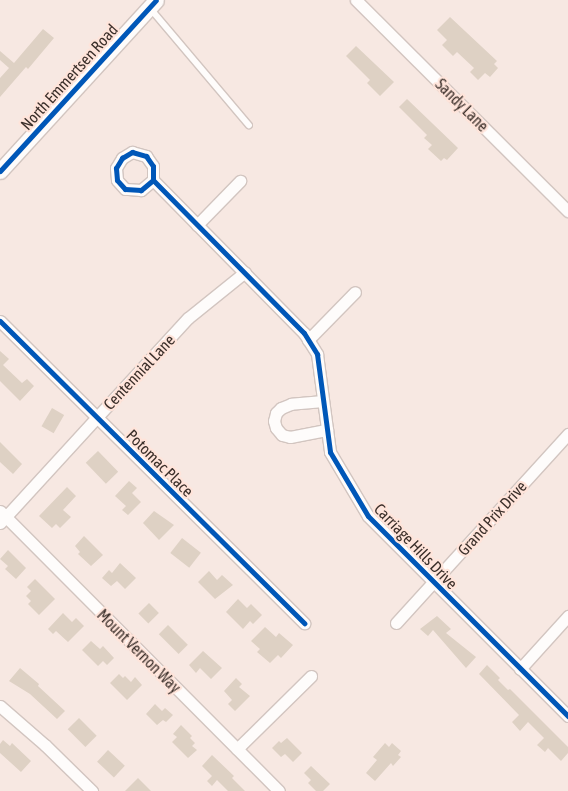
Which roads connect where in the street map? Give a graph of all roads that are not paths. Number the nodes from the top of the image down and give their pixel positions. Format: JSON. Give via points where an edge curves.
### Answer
{"nodes":[{"id":1,"x":356,"y":0,"type":"edge"},
{"id":2,"x":153,"y":3,"type":"edge"},
{"id":3,"x":249,"y":125,"type":"dead end"},
{"id":4,"x":0,"y":171,"type":"edge"},
{"id":5,"x":153,"y":180,"type":"dead end"},
{"id":6,"x":240,"y":181,"type":"dead end"},
{"id":7,"x":568,"y":211,"type":"edge"},
{"id":8,"x":197,"y":225,"type":"junction"},
{"id":9,"x":245,"y":272,"type":"junction"},
{"id":10,"x":355,"y":292,"type":"dead end"},
{"id":11,"x":0,"y":321,"type":"edge"},
{"id":12,"x":308,"y":340,"type":"junction"},
{"id":13,"x":323,"y":401,"type":"junction"},
{"id":14,"x":97,"y":417,"type":"junction"},
{"id":15,"x":327,"y":430,"type":"junction"},
{"id":16,"x":568,"y":434,"type":"edge"},
{"id":17,"x":2,"y":517,"type":"edge"},
{"id":18,"x":433,"y":583,"type":"junction"},
{"id":19,"x":568,"y":616,"type":"edge"},
{"id":20,"x":304,"y":623,"type":"dead end"},
{"id":21,"x":396,"y":624,"type":"dead end"},
{"id":22,"x":520,"y":669,"type":"junction"},
{"id":23,"x":311,"y":676,"type":"dead end"},
{"id":24,"x":0,"y":706,"type":"edge"},
{"id":25,"x":568,"y":716,"type":"edge"},
{"id":26,"x":236,"y":749,"type":"junction"},
{"id":27,"x":92,"y":791,"type":"edge"},
{"id":28,"x":278,"y":791,"type":"edge"}],
"edges":[{"from":1,"to":7,"type":"street","name":"Sandy Lane"},
{"from":2,"to":3,"type":"lane","via":[[157,18]]},
{"from":2,"to":4,"type":"street","name":"North Emmertsen Road"},
{"from":5,"to":8,"type":"street","name":"Carriage Hills Drive"},
{"from":6,"to":8,"type":"street"},
{"from":8,"to":9,"type":"street","name":"Carriage Hills Drive"},
{"from":9,"to":12,"type":"street","name":"Carriage Hills Drive"},
{"from":9,"to":14,"type":"street","name":"Centennial Lane","via":[[188,318]]},
{"from":10,"to":12,"type":"street"},
{"from":11,"to":14,"type":"street","name":"Potomac Place"},
{"from":12,"to":13,"type":"street","name":"Carriage Hills Drive","via":[[317,354]]},
{"from":13,"to":15,"type":"street","name":"Carriage Hills Drive"},
{"from":13,"to":15,"type":"street","via":[[281,408],[274,421],[282,434],[290,437]]},
{"from":14,"to":17,"type":"street","name":"Centennial Lane"},
{"from":14,"to":20,"type":"street","name":"Potomac Place"},
{"from":15,"to":18,"type":"street","name":"Carriage Hills Drive","via":[[330,452],[368,516]]},
{"from":16,"to":18,"type":"street","name":"Grand Prix Drive"},
{"from":17,"to":26,"type":"street","name":"Mount Vernon Way"},
{"from":18,"to":21,"type":"street","name":"Grand Prix Drive"},
{"from":18,"to":22,"type":"street","name":"Carriage Hills Drive"},
{"from":19,"to":22,"type":"street"},
{"from":22,"to":25,"type":"street","name":"Carriage Hills Drive"},
{"from":23,"to":26,"type":"street"},
{"from":24,"to":27,"type":"street","via":[[45,744]]},
{"from":26,"to":28,"type":"street","name":"Mount Vernon Way"}]}
